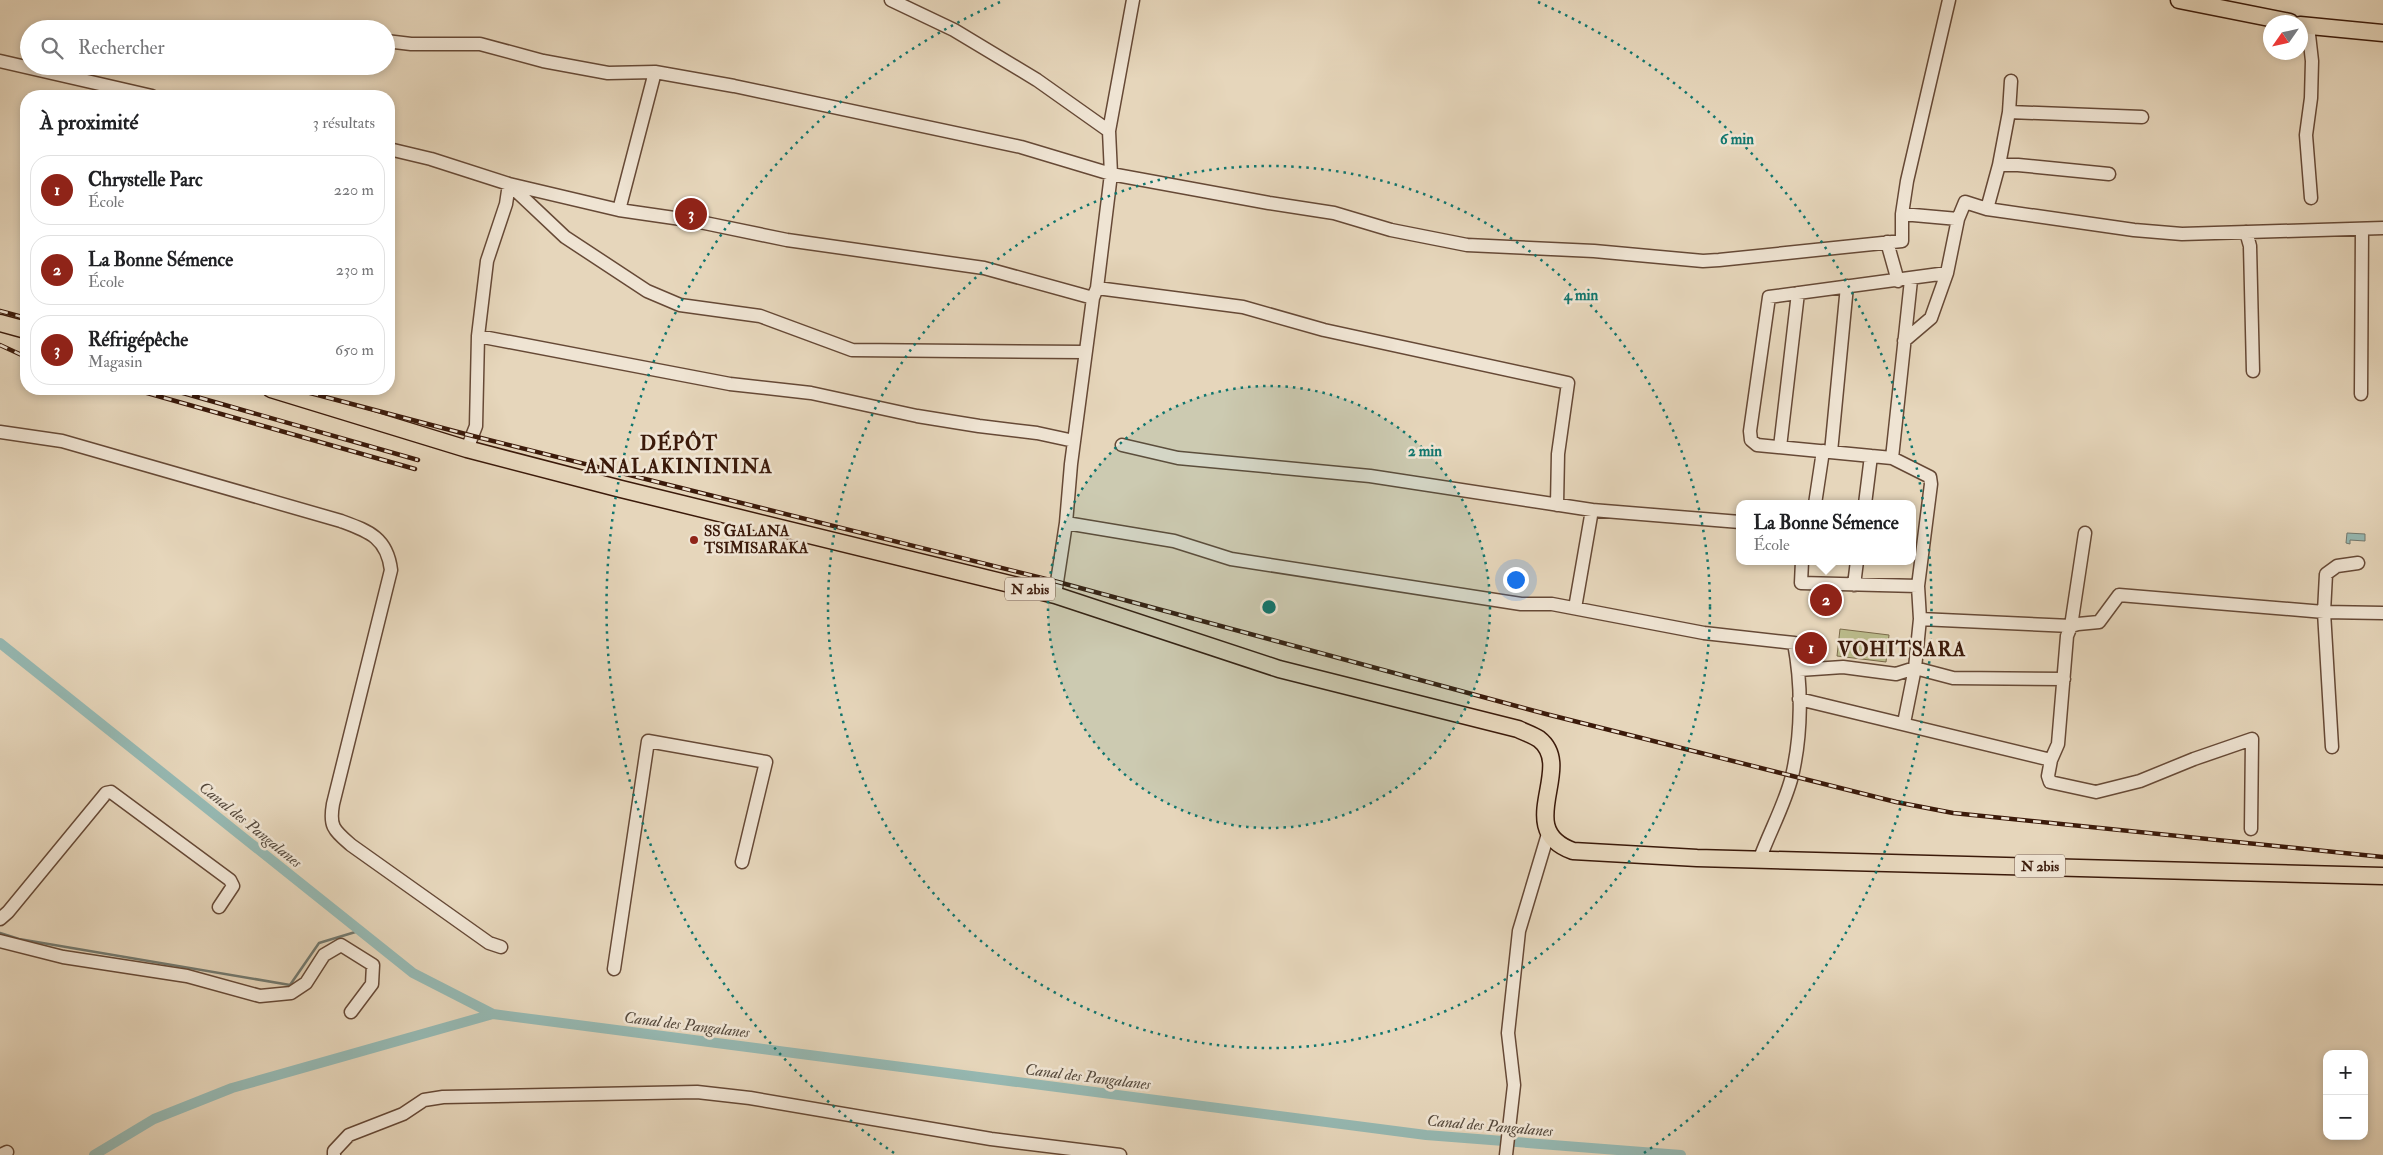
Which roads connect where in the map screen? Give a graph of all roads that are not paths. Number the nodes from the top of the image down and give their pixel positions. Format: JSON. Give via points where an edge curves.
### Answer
{"nodes":[{"id":1,"x":891,"y":0,"type":"edge"},
{"id":2,"x":1133,"y":0,"type":"edge"},
{"id":3,"x":1949,"y":0,"type":"edge"},
{"id":4,"x":2179,"y":0,"type":"edge"},
{"id":5,"x":2263,"y":17,"type":"edge"},
{"id":6,"x":2308,"y":25,"type":"edge"},
{"id":7,"x":2383,"y":33,"type":"edge"},
{"id":8,"x":395,"y":41,"type":"edge"},
{"id":9,"x":2308,"y":43,"type":"edge"},
{"id":10,"x":0,"y":61,"type":"edge"},
{"id":11,"x":20,"y":66,"type":"edge"},
{"id":12,"x":654,"y":72,"type":"junction"},
{"id":13,"x":61,"y":75,"type":"edge"},
{"id":14,"x":2011,"y":80,"type":"dead end"},
{"id":15,"x":126,"y":90,"type":"edge"},
{"id":16,"x":2008,"y":112,"type":"junction"},
{"id":17,"x":2142,"y":117,"type":"dead end"},
{"id":18,"x":1109,"y":131,"type":"junction"},
{"id":19,"x":395,"y":150,"type":"edge"},
{"id":20,"x":1999,"y":165,"type":"junction"},
{"id":21,"x":1111,"y":174,"type":"junction"},
{"id":22,"x":2109,"y":174,"type":"dead end"},
{"id":23,"x":509,"y":184,"type":"junction"},
{"id":24,"x":2311,"y":198,"type":"dead end"},
{"id":25,"x":1988,"y":209,"type":"junction"},
{"id":26,"x":618,"y":210,"type":"junction"},
{"id":27,"x":1902,"y":214,"type":"junction"},
{"id":28,"x":1958,"y":220,"type":"junction"},
{"id":29,"x":2383,"y":228,"type":"edge"},
{"id":30,"x":2362,"y":229,"type":"junction"},
{"id":31,"x":2246,"y":232,"type":"junction"},
{"id":32,"x":1887,"y":242,"type":"junction"},
{"id":33,"x":1947,"y":274,"type":"junction"},
{"id":34,"x":1911,"y":280,"type":"junction"},
{"id":35,"x":1898,"y":281,"type":"junction"},
{"id":36,"x":1847,"y":286,"type":"junction"},
{"id":37,"x":1095,"y":293,"type":"junction"},
{"id":38,"x":1798,"y":293,"type":"junction"},
{"id":39,"x":0,"y":323,"type":"edge"},
{"id":40,"x":20,"y":328,"type":"edge"},
{"id":41,"x":478,"y":336,"type":"junction"},
{"id":42,"x":1904,"y":341,"type":"junction"},
{"id":43,"x":1084,"y":352,"type":"junction"},
{"id":44,"x":2253,"y":371,"type":"dead end"},
{"id":45,"x":2361,"y":394,"type":"dead end"},
{"id":46,"x":291,"y":395,"type":"edge"},
{"id":47,"x":0,"y":432,"type":"edge"},
{"id":48,"x":1074,"y":441,"type":"junction"},
{"id":49,"x":1122,"y":445,"type":"dead end"},
{"id":50,"x":1780,"y":447,"type":"junction"},
{"id":51,"x":467,"y":449,"type":"junction"},
{"id":52,"x":1827,"y":451,"type":"junction"},
{"id":53,"x":1871,"y":456,"type":"junction"},
{"id":54,"x":1892,"y":458,"type":"junction"},
{"id":55,"x":1816,"y":500,"type":"edge"},
{"id":56,"x":1866,"y":500,"type":"edge"},
{"id":57,"x":1558,"y":505,"type":"junction"},
{"id":58,"x":1592,"y":510,"type":"junction"},
{"id":59,"x":1736,"y":522,"type":"edge"},
{"id":60,"x":1066,"y":523,"type":"junction"},
{"id":61,"x":2085,"y":533,"type":"dead end"},
{"id":62,"x":2358,"y":562,"type":"dead end"},
{"id":63,"x":1802,"y":565,"type":"edge"},
{"id":64,"x":1856,"y":565,"type":"edge"},
{"id":65,"x":1854,"y":585,"type":"junction"},
{"id":66,"x":1918,"y":586,"type":"junction"},
{"id":67,"x":1055,"y":595,"type":"junction"},
{"id":68,"x":1575,"y":608,"type":"junction"},
{"id":69,"x":2324,"y":612,"type":"junction"},
{"id":70,"x":2383,"y":613,"type":"edge"},
{"id":71,"x":1920,"y":619,"type":"junction"},
{"id":72,"x":2070,"y":626,"type":"junction"},
{"id":73,"x":1915,"y":668,"type":"junction"},
{"id":74,"x":1799,"y":670,"type":"junction"},
{"id":75,"x":2064,"y":679,"type":"junction"},
{"id":76,"x":1799,"y":699,"type":"junction"},
{"id":77,"x":1904,"y":723,"type":"junction"},
{"id":78,"x":2332,"y":747,"type":"dead end"},
{"id":79,"x":2051,"y":760,"type":"junction"},
{"id":80,"x":2251,"y":829,"type":"dead end"},
{"id":81,"x":1548,"y":834,"type":"junction"},
{"id":82,"x":1760,"y":858,"type":"junction"},
{"id":83,"x":742,"y":862,"type":"dead end"},
{"id":84,"x":2383,"y":876,"type":"edge"},
{"id":85,"x":220,"y":907,"type":"dead end"},
{"id":86,"x":0,"y":918,"type":"edge"},
{"id":87,"x":0,"y":940,"type":"edge"},
{"id":88,"x":502,"y":947,"type":"dead end"},
{"id":89,"x":614,"y":969,"type":"dead end"},
{"id":90,"x":351,"y":1012,"type":"dead end"},
{"id":91,"x":334,"y":1155,"type":"edge"},
{"id":92,"x":1120,"y":1155,"type":"edge"},
{"id":93,"x":1506,"y":1155,"type":"edge"}],
"edges":[{"from":1,"to":18,"type":"street","via":[[954,30],[1037,80]]},
{"from":2,"to":18,"type":"street"},
{"from":3,"to":27,"type":"street"},
{"from":4,"to":5,"type":"main road"},
{"from":6,"to":7,"type":"main road"},
{"from":8,"to":12,"type":"street","via":[[480,44],[543,61],[608,73]]},
{"from":9,"to":24,"type":"street","via":[[2312,61],[2306,135]]},
{"from":10,"to":11,"type":"street"},
{"from":12,"to":21,"type":"street","via":[[1021,147]]},
{"from":12,"to":26,"type":"street"},
{"from":13,"to":15,"type":"street"},
{"from":14,"to":16,"type":"street"},
{"from":16,"to":17,"type":"street"},
{"from":16,"to":20,"type":"street"},
{"from":18,"to":21,"type":"street"},
{"from":19,"to":23,"type":"street"},
{"from":20,"to":22,"type":"street"},
{"from":20,"to":25,"type":"street"},
{"from":21,"to":32,"type":"street","via":[[1334,213],[1391,230],[1467,245],[1594,251],[1703,261]]},
{"from":21,"to":37,"type":"street"},
{"from":23,"to":26,"type":"street"},
{"from":23,"to":41,"type":"street","via":[[506,204],[487,261]]},
{"from":23,"to":43,"type":"street","via":[[566,237],[647,291],[680,304],[760,316],[852,350]]},
{"from":25,"to":28,"type":"street","via":[[1965,202]]},
{"from":25,"to":31,"type":"street","via":[[2134,230],[2182,234]]},
{"from":26,"to":37,"type":"street","via":[[695,221],[787,240],[984,268]]},
{"from":27,"to":28,"type":"street"},
{"from":27,"to":32,"type":"street","via":[[1902,241]]},
{"from":28,"to":33,"type":"street"},
{"from":29,"to":30,"type":"street"},
{"from":30,"to":31,"type":"street"},
{"from":30,"to":45,"type":"street"},
{"from":31,"to":44,"type":"street","via":[[2250,246]]},
{"from":32,"to":35,"type":"street"},
{"from":33,"to":34,"type":"street"},
{"from":33,"to":42,"type":"street","via":[[1931,318]]},
{"from":34,"to":35,"type":"street"},
{"from":34,"to":42,"type":"street"},
{"from":35,"to":36,"type":"street"},
{"from":36,"to":38,"type":"street"},
{"from":36,"to":52,"type":"street"},
{"from":37,"to":43,"type":"street"},
{"from":37,"to":57,"type":"street","via":[[1243,307],[1324,330],[1568,383],[1558,454]]},
{"from":38,"to":50,"type":"street"},
{"from":38,"to":50,"type":"street","via":[[1769,297],[1750,431],[1751,440],[1757,445]]},
{"from":39,"to":40,"type":"main road"},
{"from":41,"to":48,"type":"street","via":[[730,384],[811,393],[926,417]]},
{"from":41,"to":51,"type":"street","via":[[476,426]]},
{"from":42,"to":54,"type":"street"},
{"from":43,"to":48,"type":"street"},
{"from":46,"to":51,"type":"main road","number":"N 2bis"},
{"from":47,"to":88,"type":"street","via":[[62,440],[341,521],[379,540],[390,558],[391,570],[331,822],[334,830],[351,845],[489,944]]},
{"from":48,"to":60,"type":"street"},
{"from":49,"to":57,"type":"street","via":[[1178,458],[1370,476]]},
{"from":50,"to":52,"type":"street"},
{"from":51,"to":67,"type":"main road","number":"N 2bis"},
{"from":52,"to":53,"type":"street"},
{"from":52,"to":55,"type":"street"},
{"from":53,"to":54,"type":"street"},
{"from":53,"to":56,"type":"street"},
{"from":54,"to":66,"type":"street","via":[[1930,477]]},
{"from":57,"to":58,"type":"street"},
{"from":58,"to":59,"type":"street"},
{"from":58,"to":68,"type":"street"},
{"from":60,"to":67,"type":"street"},
{"from":60,"to":68,"type":"street","via":[[1174,541],[1231,559],[1521,604]]},
{"from":61,"to":72,"type":"street"},
{"from":62,"to":69,"type":"street","via":[[2337,566],[2326,574]]},
{"from":63,"to":65,"type":"street","via":[[1801,583]]},
{"from":64,"to":65,"type":"street"},
{"from":65,"to":66,"type":"street"},
{"from":66,"to":71,"type":"street"},
{"from":67,"to":81,"type":"main road","number":"N 2bis","via":[[1279,668],[1518,729],[1540,740],[1548,751],[1551,766],[1544,818]]},
{"from":68,"to":74,"type":"street","via":[[1704,633],[1794,643]]},
{"from":69,"to":70,"type":"street"},
{"from":69,"to":72,"type":"street","via":[[2119,595],[2100,622]]},
{"from":69,"to":78,"type":"street"},
{"from":71,"to":72,"type":"street"},
{"from":71,"to":73,"type":"street"},
{"from":72,"to":75,"type":"street"},
{"from":73,"to":74,"type":"street","via":[[1896,674],[1843,667]]},
{"from":73,"to":75,"type":"street","via":[[1953,678]]},
{"from":73,"to":77,"type":"street"},
{"from":74,"to":76,"type":"street"},
{"from":75,"to":79,"type":"street","via":[[2058,744]]},
{"from":76,"to":77,"type":"street"},
{"from":76,"to":82,"type":"street","via":[[1791,778]]},
{"from":77,"to":79,"type":"street"},
{"from":79,"to":80,"type":"street","via":[[2050,782],[2096,792],[2140,781],[2252,739]]},
{"from":81,"to":82,"type":"main road","number":"N 2bis","via":[[1559,846],[1572,851]]},
{"from":81,"to":93,"type":"street","via":[[1519,931],[1508,1033],[1514,1085]]},
{"from":82,"to":84,"type":"main road","number":"N 2bis"},
{"from":83,"to":89,"type":"street","via":[[766,762],[648,741]]},
{"from":85,"to":86,"type":"street","via":[[233,886],[230,880],[111,792],[106,792]]},
{"from":87,"to":90,"type":"street","via":[[63,957],[187,976],[260,996],[291,993],[306,983],[324,955],[341,945],[373,964],[372,984]]},
{"from":91,"to":92,"type":"street","via":[[349,1136],[403,1114],[424,1100],[697,1092],[991,1139]]}]}
